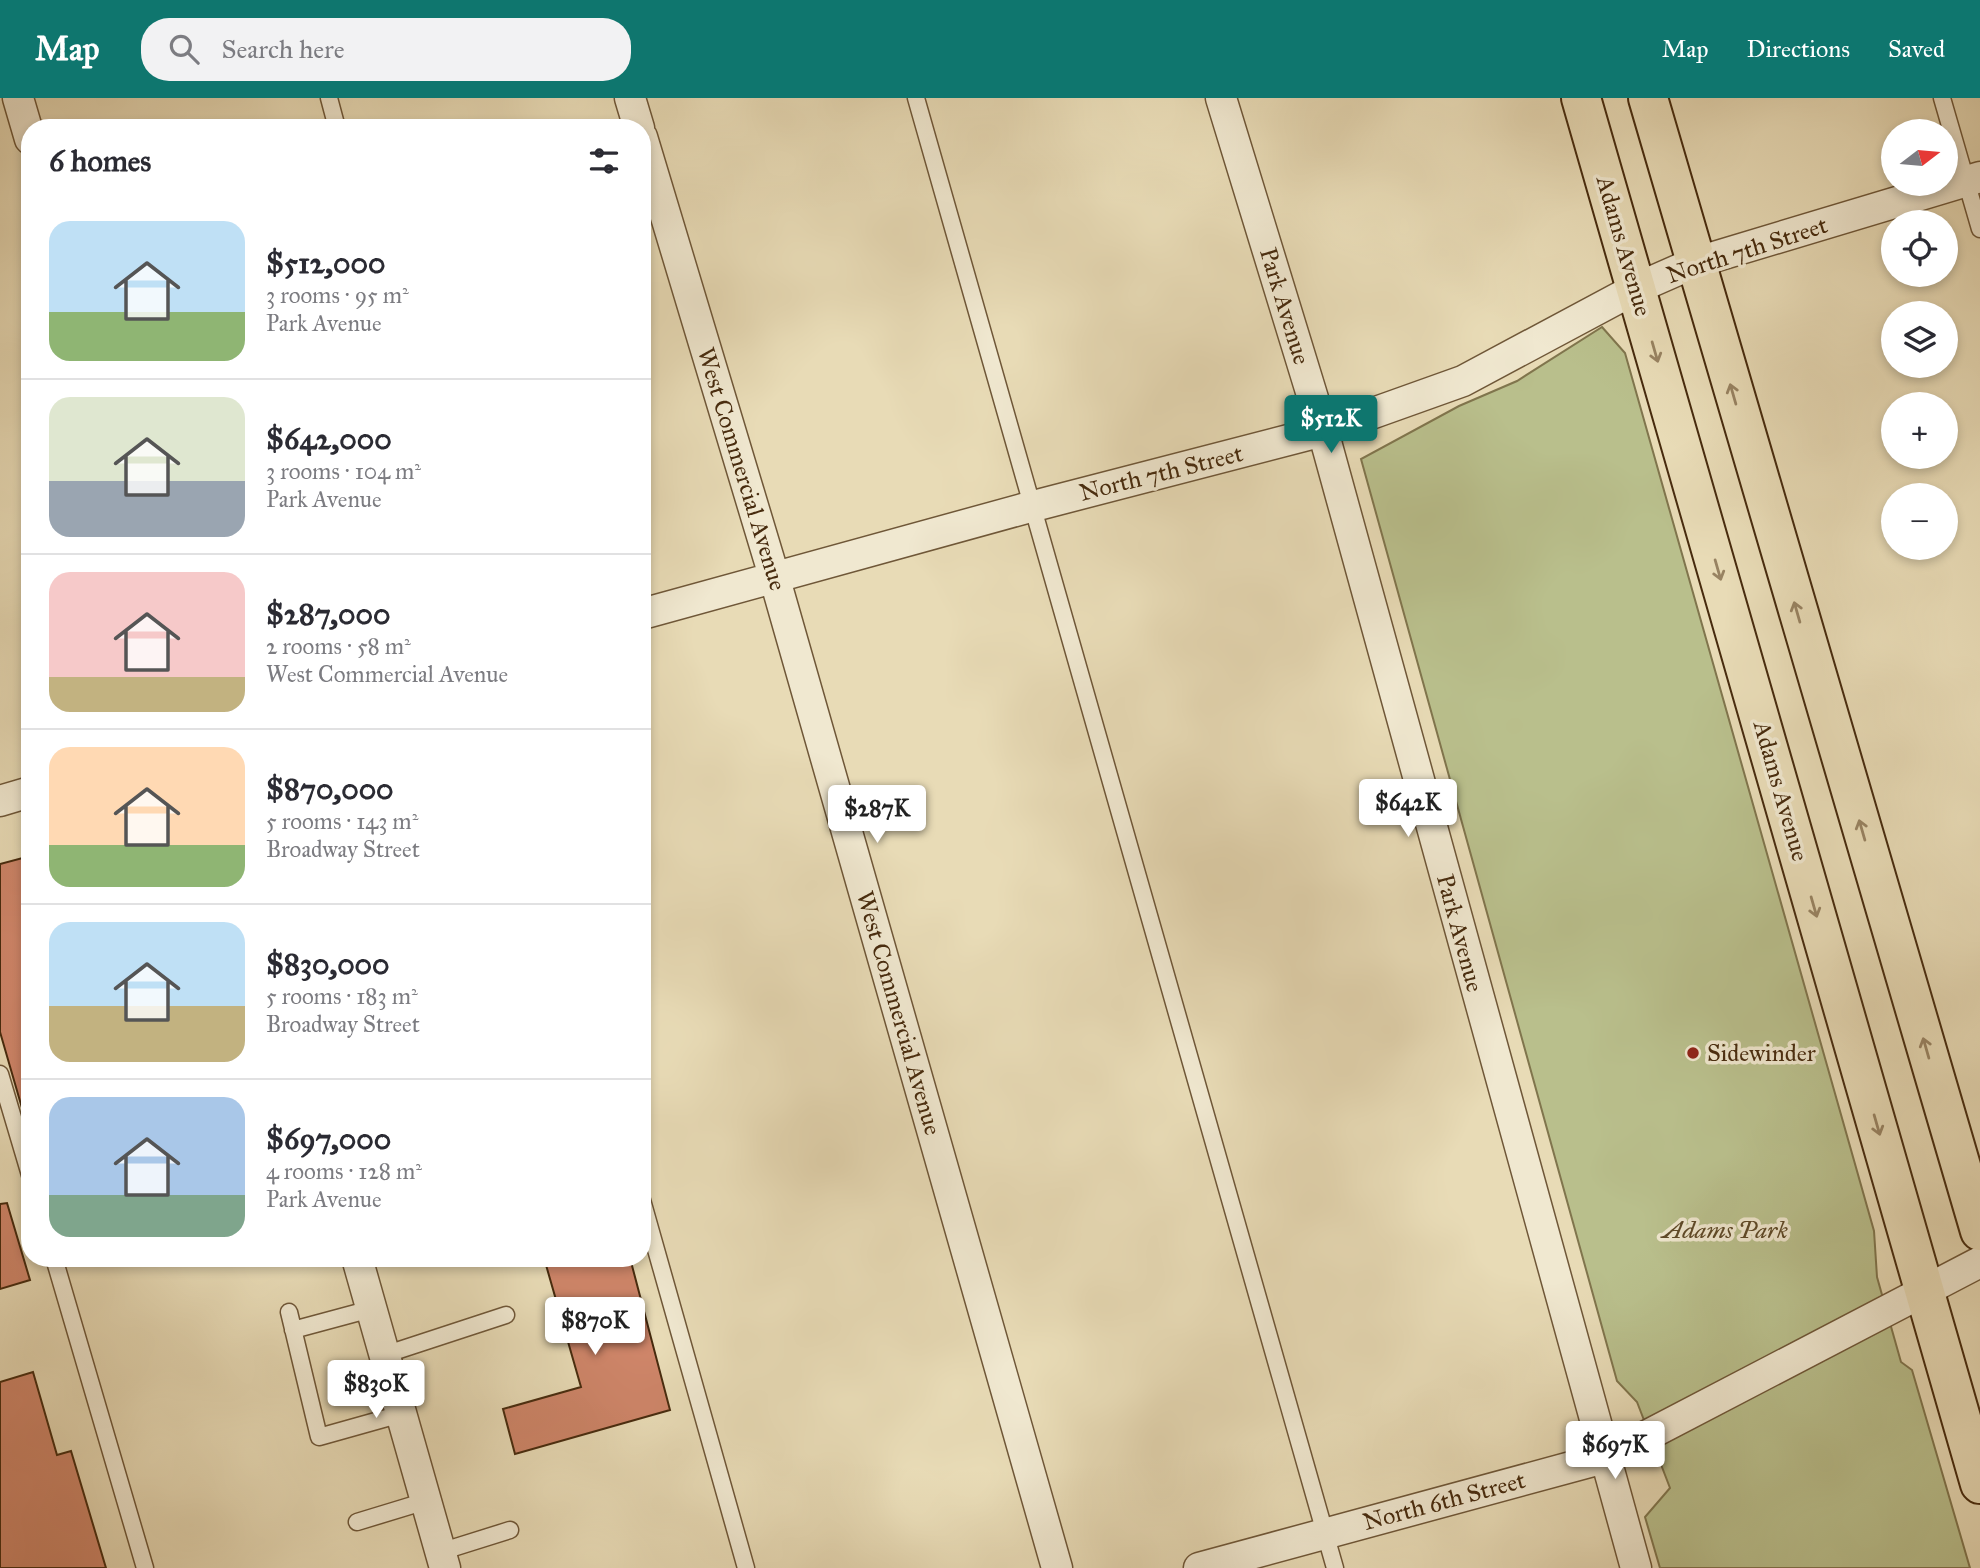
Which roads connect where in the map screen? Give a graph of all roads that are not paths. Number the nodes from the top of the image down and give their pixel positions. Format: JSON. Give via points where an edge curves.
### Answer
{"nodes":[{"id":1,"x":18,"y":98,"type":"edge"},
{"id":2,"x":329,"y":98,"type":"edge"},
{"id":3,"x":631,"y":98,"type":"edge"},
{"id":4,"x":916,"y":98,"type":"edge"},
{"id":5,"x":1221,"y":98,"type":"edge"},
{"id":6,"x":1581,"y":98,"type":"edge"},
{"id":7,"x":1648,"y":98,"type":"edge"},
{"id":8,"x":1942,"y":98,"type":"edge"},
{"id":9,"x":24,"y":119,"type":"edge"},
{"id":10,"x":335,"y":119,"type":"edge"},
{"id":11,"x":637,"y":119,"type":"edge"},
{"id":12,"x":651,"y":167,"type":"edge"},
{"id":13,"x":1973,"y":179,"type":"edge"},
{"id":14,"x":1980,"y":229,"type":"edge"},
{"id":15,"x":1694,"y":263,"type":"junction"},
{"id":16,"x":1637,"y":288,"type":"junction"},
{"id":17,"x":1323,"y":431,"type":"junction"},
{"id":18,"x":1030,"y":507,"type":"junction"},
{"id":19,"x":774,"y":576,"type":"junction"},
{"id":20,"x":651,"y":611,"type":"edge"},
{"id":21,"x":21,"y":795,"type":"edge"},
{"id":22,"x":0,"y":801,"type":"edge"},
{"id":23,"x":0,"y":1074,"type":"edge"},
{"id":24,"x":21,"y":1145,"type":"edge"},
{"id":25,"x":1980,"y":1231,"type":"edge"},
{"id":26,"x":651,"y":1232,"type":"edge"},
{"id":27,"x":1980,"y":1262,"type":"edge"},
{"id":28,"x":57,"y":1267,"type":"edge"},
{"id":29,"x":359,"y":1267,"type":"edge"},
{"id":30,"x":1924,"y":1291,"type":"junction"},
{"id":31,"x":371,"y":1309,"type":"junction"},
{"id":32,"x":289,"y":1312,"type":"dead end"},
{"id":33,"x":506,"y":1315,"type":"dead end"},
{"id":34,"x":293,"y":1330,"type":"junction"},
{"id":35,"x":384,"y":1355,"type":"junction"},
{"id":36,"x":401,"y":1413,"type":"junction"},
{"id":37,"x":1604,"y":1458,"type":"junction"},
{"id":38,"x":1980,"y":1484,"type":"edge"},
{"id":39,"x":426,"y":1501,"type":"junction"},
{"id":40,"x":357,"y":1522,"type":"dead end"},
{"id":41,"x":510,"y":1530,"type":"dead end"},
{"id":42,"x":1324,"y":1534,"type":"junction"},
{"id":43,"x":443,"y":1560,"type":"edge"},
{"id":44,"x":145,"y":1568,"type":"edge"},
{"id":45,"x":746,"y":1568,"type":"edge"},
{"id":46,"x":1057,"y":1568,"type":"edge"},
{"id":47,"x":1199,"y":1568,"type":"edge"},
{"id":48,"x":1335,"y":1568,"type":"edge"},
{"id":49,"x":1636,"y":1568,"type":"edge"}],
"edges":[{"from":1,"to":9,"type":"street"},
{"from":2,"to":10,"type":"lane"},
{"from":3,"to":11,"type":"street"},
{"from":4,"to":18,"type":"lane"},
{"from":5,"to":17,"type":"street","name":"Park Avenue"},
{"from":6,"to":16,"type":"main road","name":"Adams Avenue"},
{"from":7,"to":15,"type":"main road"},
{"from":8,"to":13,"type":"lane"},
{"from":12,"to":19,"type":"street","name":"West Commercial Avenue"},
{"from":13,"to":14,"type":"lane"},
{"from":13,"to":15,"type":"street","name":"North 7th Street"},
{"from":15,"to":16,"type":"street","name":"North 7th Street"},
{"from":25,"to":15,"type":"main road","one_way":true},
{"from":16,"to":17,"type":"street","name":"North 7th Street","via":[[1463,381]]},
{"from":16,"to":30,"type":"main road","name":"Adams Avenue","one_way":true},
{"from":17,"to":18,"type":"street","name":"North 7th Street"},
{"from":17,"to":37,"type":"street","name":"Park Avenue"},
{"from":18,"to":19,"type":"street","name":"North 7th Street"},
{"from":18,"to":42,"type":"lane"},
{"from":19,"to":20,"type":"street","name":"North 7th Street"},
{"from":19,"to":46,"type":"street","name":"West Commercial Avenue"},
{"from":21,"to":22,"type":"street"},
{"from":23,"to":24,"type":"lane"},
{"from":26,"to":45,"type":"lane"},
{"from":27,"to":30,"type":"street","name":"North 6th Street"},
{"from":28,"to":44,"type":"lane"},
{"from":29,"to":31,"type":"street"},
{"from":30,"to":37,"type":"street","name":"North 6th Street"},
{"from":30,"to":38,"type":"main road","name":"Adams Avenue"},
{"from":31,"to":34,"type":"lane"},
{"from":31,"to":35,"type":"street"},
{"from":32,"to":34,"type":"lane"},
{"from":33,"to":35,"type":"lane"},
{"from":34,"to":36,"type":"lane","via":[[319,1437]]},
{"from":35,"to":36,"type":"street"},
{"from":36,"to":39,"type":"street"},
{"from":37,"to":42,"type":"street","name":"North 6th Street"},
{"from":37,"to":49,"type":"street","name":"Park Avenue"},
{"from":39,"to":40,"type":"lane"},
{"from":39,"to":43,"type":"street"},
{"from":41,"to":43,"type":"lane"},
{"from":42,"to":47,"type":"street","name":"North 6th Street"},
{"from":42,"to":48,"type":"lane"}]}
